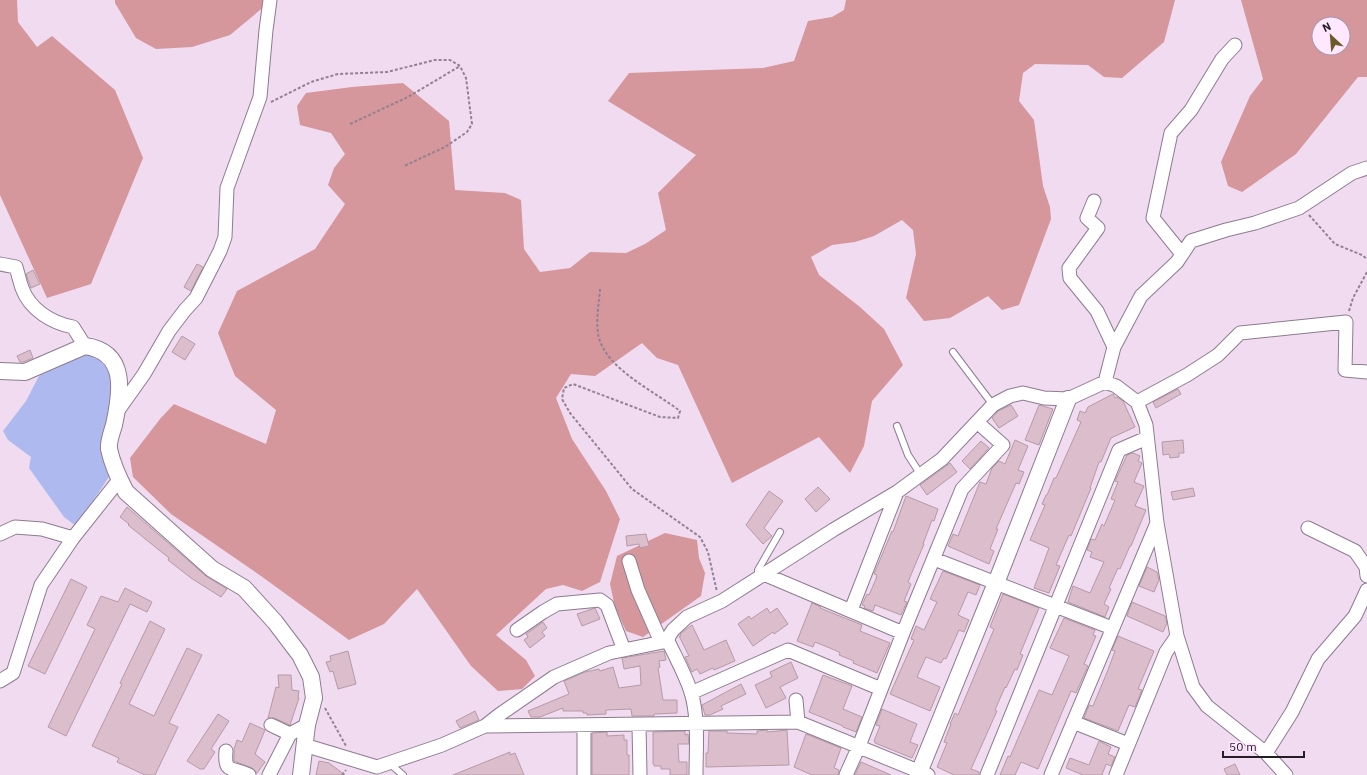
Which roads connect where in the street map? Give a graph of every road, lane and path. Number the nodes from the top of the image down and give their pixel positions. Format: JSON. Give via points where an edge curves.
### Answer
{"nodes":[{"id":1,"x":270,"y":0,"type":"edge"},
{"id":2,"x":1235,"y":45,"type":"dead end"},
{"id":3,"x":460,"y":66,"type":"junction"},
{"id":4,"x":256,"y":110,"type":"junction"},
{"id":5,"x":350,"y":124,"type":"dead end"},
{"id":6,"x":404,"y":166,"type":"dead end"},
{"id":7,"x":1367,"y":168,"type":"edge"},
{"id":8,"x":1094,"y":201,"type":"dead end"},
{"id":9,"x":1299,"y":208,"type":"junction"},
{"id":10,"x":1182,"y":254,"type":"junction"},
{"id":11,"x":1367,"y":259,"type":"edge"},
{"id":12,"x":0,"y":264,"type":"edge"},
{"id":13,"x":1367,"y":272,"type":"edge"},
{"id":14,"x":600,"y":289,"type":"dead end"},
{"id":15,"x":1346,"y":322,"type":"junction"},
{"id":16,"x":85,"y":346,"type":"junction"},
{"id":17,"x":1114,"y":347,"type":"junction"},
{"id":18,"x":953,"y":352,"type":"dead end"},
{"id":19,"x":0,"y":371,"type":"edge"},
{"id":20,"x":1367,"y":372,"type":"edge"},
{"id":21,"x":1105,"y":382,"type":"junction"},
{"id":22,"x":1068,"y":399,"type":"junction"},
{"id":23,"x":1137,"y":402,"type":"junction"},
{"id":24,"x":994,"y":405,"type":"junction"},
{"id":25,"x":117,"y":412,"type":"junction"},
{"id":26,"x":976,"y":422,"type":"junction"},
{"id":27,"x":897,"y":426,"type":"dead end"},
{"id":28,"x":1147,"y":438,"type":"junction"},
{"id":29,"x":921,"y":475,"type":"junction"},
{"id":30,"x":119,"y":480,"type":"junction"},
{"id":31,"x":897,"y":492,"type":"junction"},
{"id":32,"x":1156,"y":523,"type":"junction"},
{"id":33,"x":1308,"y":528,"type":"dead end"},
{"id":34,"x":780,"y":532,"type":"dead end"},
{"id":35,"x":0,"y":534,"type":"edge"},
{"id":36,"x":73,"y":538,"type":"junction"},
{"id":37,"x":934,"y":559,"type":"junction"},
{"id":38,"x":629,"y":561,"type":"dead end"},
{"id":39,"x":1367,"y":576,"type":"edge"},
{"id":40,"x":762,"y":577,"type":"junction"},
{"id":41,"x":996,"y":583,"type":"junction"},
{"id":42,"x":1367,"y":590,"type":"edge"},
{"id":43,"x":717,"y":592,"type":"dead end"},
{"id":44,"x":1055,"y":606,"type":"junction"},
{"id":45,"x":851,"y":610,"type":"junction"},
{"id":46,"x":1112,"y":628,"type":"junction"},
{"id":47,"x":517,"y":630,"type":"dead end"},
{"id":48,"x":903,"y":633,"type":"junction"},
{"id":49,"x":1177,"y":636,"type":"junction"},
{"id":50,"x":665,"y":642,"type":"junction"},
{"id":51,"x":624,"y":650,"type":"junction"},
{"id":52,"x":0,"y":681,"type":"edge"},
{"id":53,"x":881,"y":689,"type":"junction"},
{"id":54,"x":691,"y":693,"type":"junction"},
{"id":55,"x":314,"y":698,"type":"junction"},
{"id":56,"x":796,"y":700,"type":"dead end"},
{"id":57,"x":798,"y":722,"type":"junction"},
{"id":58,"x":1073,"y":722,"type":"junction"},
{"id":59,"x":696,"y":724,"type":"junction"},
{"id":60,"x":271,"y":725,"type":"dead end"},
{"id":61,"x":307,"y":725,"type":"junction"},
{"id":62,"x":584,"y":725,"type":"junction"},
{"id":63,"x":639,"y":725,"type":"junction"},
{"id":64,"x":486,"y":726,"type":"junction"},
{"id":65,"x":290,"y":734,"type":"junction"},
{"id":66,"x":1128,"y":744,"type":"junction"},
{"id":67,"x":304,"y":745,"type":"junction"},
{"id":68,"x":859,"y":746,"type":"junction"},
{"id":69,"x":226,"y":751,"type":"dead end"},
{"id":70,"x":1266,"y":754,"type":"junction"},
{"id":71,"x":354,"y":760,"type":"junction"},
{"id":72,"x":381,"y":768,"type":"edge"},
{"id":73,"x":922,"y":774,"type":"edge"},
{"id":74,"x":249,"y":775,"type":"edge"},
{"id":75,"x":269,"y":775,"type":"edge"},
{"id":76,"x":301,"y":775,"type":"edge"},
{"id":77,"x":403,"y":775,"type":"edge"},
{"id":78,"x":584,"y":775,"type":"edge"},
{"id":79,"x":640,"y":775,"type":"edge"},
{"id":80,"x":696,"y":775,"type":"edge"},
{"id":81,"x":846,"y":775,"type":"edge"},
{"id":82,"x":987,"y":775,"type":"edge"},
{"id":83,"x":1051,"y":775,"type":"edge"},
{"id":84,"x":1116,"y":775,"type":"edge"},
{"id":85,"x":1286,"y":775,"type":"edge"}],
"edges":[{"from":1,"to":4,"type":"street","via":[[260,97]]},
{"from":2,"to":10,"type":"street","via":[[1222,59],[1191,110],[1171,133],[1153,218]]},
{"from":3,"to":4,"type":"path","via":[[450,60],[435,60],[387,72],[338,74],[310,82]]},
{"from":3,"to":5,"type":"path","via":[[408,97]]},
{"from":3,"to":6,"type":"path","via":[[466,78],[472,124],[467,132],[445,146]]},
{"from":4,"to":25,"type":"street","via":[[227,188],[225,237],[220,251],[196,298],[169,331],[144,374]]},
{"from":7,"to":9,"type":"street","via":[[1352,173]]},
{"from":8,"to":17,"type":"street","via":[[1087,218],[1098,228],[1069,268],[1070,278],[1097,311]]},
{"from":9,"to":10,"type":"street","via":[[1255,223],[1196,238]]},
{"from":9,"to":11,"type":"path","via":[[1308,214],[1335,244]]},
{"from":10,"to":17,"type":"street","via":[[1177,262],[1141,296]]},
{"from":12,"to":16,"type":"street","via":[[16,267],[29,300],[46,317],[73,327]]},
{"from":13,"to":15,"type":"path","via":[[1353,298]]},
{"from":14,"to":43,"type":"path","via":[[597,321],[599,338],[607,356],[622,371],[680,411],[678,418],[660,417],[573,384],[564,388],[562,399],[570,413],[632,489],[700,537],[708,552]]},
{"from":15,"to":20,"type":"street","via":[[1345,370]]},
{"from":15,"to":23,"type":"street","via":[[1240,333],[1218,355],[1187,376]]},
{"from":16,"to":19,"type":"street","via":[[25,372]]},
{"from":16,"to":25,"type":"street","via":[[104,352],[112,359],[120,387]]},
{"from":17,"to":21,"type":"street"},
{"from":18,"to":24,"type":"lane"},
{"from":21,"to":22,"type":"street"},
{"from":21,"to":23,"type":"street","via":[[1116,386]]},
{"from":22,"to":24,"type":"street","via":[[1044,398],[1023,393],[1010,396]]},
{"from":22,"to":41,"type":"street"},
{"from":23,"to":28,"type":"street","via":[[1146,425]]},
{"from":24,"to":26,"type":"street"},
{"from":25,"to":30,"type":"street","via":[[109,448]]},
{"from":26,"to":29,"type":"street","via":[[942,459]]},
{"from":26,"to":37,"type":"street","via":[[1003,445],[962,490]]},
{"from":27,"to":29,"type":"lane","via":[[908,455]]},
{"from":28,"to":32,"type":"street"},
{"from":28,"to":44,"type":"street","via":[[1119,450]]},
{"from":29,"to":31,"type":"street"},
{"from":30,"to":36,"type":"street"},
{"from":30,"to":55,"type":"street","via":[[126,492],[155,519],[212,569],[244,588],[275,622],[300,655],[311,677]]},
{"from":31,"to":40,"type":"street"},
{"from":31,"to":45,"type":"street"},
{"from":32,"to":46,"type":"street"},
{"from":32,"to":49,"type":"street"},
{"from":33,"to":39,"type":"street","via":[[1356,551],[1366,567]]},
{"from":34,"to":40,"type":"lane","via":[[758,570]]},
{"from":35,"to":36,"type":"street","via":[[15,527],[42,529]]},
{"from":36,"to":52,"type":"street","via":[[41,586],[13,674]]},
{"from":37,"to":41,"type":"street"},
{"from":37,"to":48,"type":"street"},
{"from":38,"to":50,"type":"street","via":[[638,590]]},
{"from":40,"to":45,"type":"street"},
{"from":40,"to":50,"type":"street","via":[[722,602],[687,617]]},
{"from":41,"to":44,"type":"street"},
{"from":41,"to":73,"type":"street"},
{"from":42,"to":70,"type":"street","via":[[1355,616],[1318,659],[1292,712]]},
{"from":44,"to":46,"type":"street"},
{"from":44,"to":82,"type":"street"},
{"from":45,"to":48,"type":"street"},
{"from":46,"to":58,"type":"street"},
{"from":47,"to":51,"type":"street","via":[[557,604],[600,600],[606,605]]},
{"from":48,"to":53,"type":"street"},
{"from":49,"to":66,"type":"street","via":[[1166,652]]},
{"from":49,"to":70,"type":"street","via":[[1193,687],[1207,706]]},
{"from":50,"to":51,"type":"street"},
{"from":50,"to":54,"type":"street","via":[[682,669]]},
{"from":51,"to":64,"type":"street","via":[[609,653],[554,678]]},
{"from":53,"to":54,"type":"street","via":[[788,650]]},
{"from":53,"to":68,"type":"street"},
{"from":54,"to":59,"type":"street"},
{"from":55,"to":61,"type":"street"},
{"from":55,"to":71,"type":"path","via":[[327,710]]},
{"from":56,"to":57,"type":"street"},
{"from":57,"to":59,"type":"street"},
{"from":57,"to":68,"type":"street"},
{"from":58,"to":66,"type":"street"},
{"from":58,"to":83,"type":"street"},
{"from":59,"to":63,"type":"street"},
{"from":59,"to":80,"type":"street"},
{"from":60,"to":65,"type":"street"},
{"from":61,"to":65,"type":"street"},
{"from":61,"to":67,"type":"street"},
{"from":62,"to":63,"type":"street"},
{"from":62,"to":64,"type":"street"},
{"from":62,"to":78,"type":"street"},
{"from":63,"to":79,"type":"street"},
{"from":64,"to":72,"type":"street"},
{"from":65,"to":75,"type":"street"},
{"from":66,"to":84,"type":"street"},
{"from":67,"to":71,"type":"street"},
{"from":67,"to":76,"type":"street"},
{"from":68,"to":73,"type":"street"},
{"from":68,"to":81,"type":"street"},
{"from":69,"to":74,"type":"street","via":[[227,767]]},
{"from":70,"to":85,"type":"street"},
{"from":71,"to":72,"type":"street"},
{"from":72,"to":77,"type":"lane"}]}
